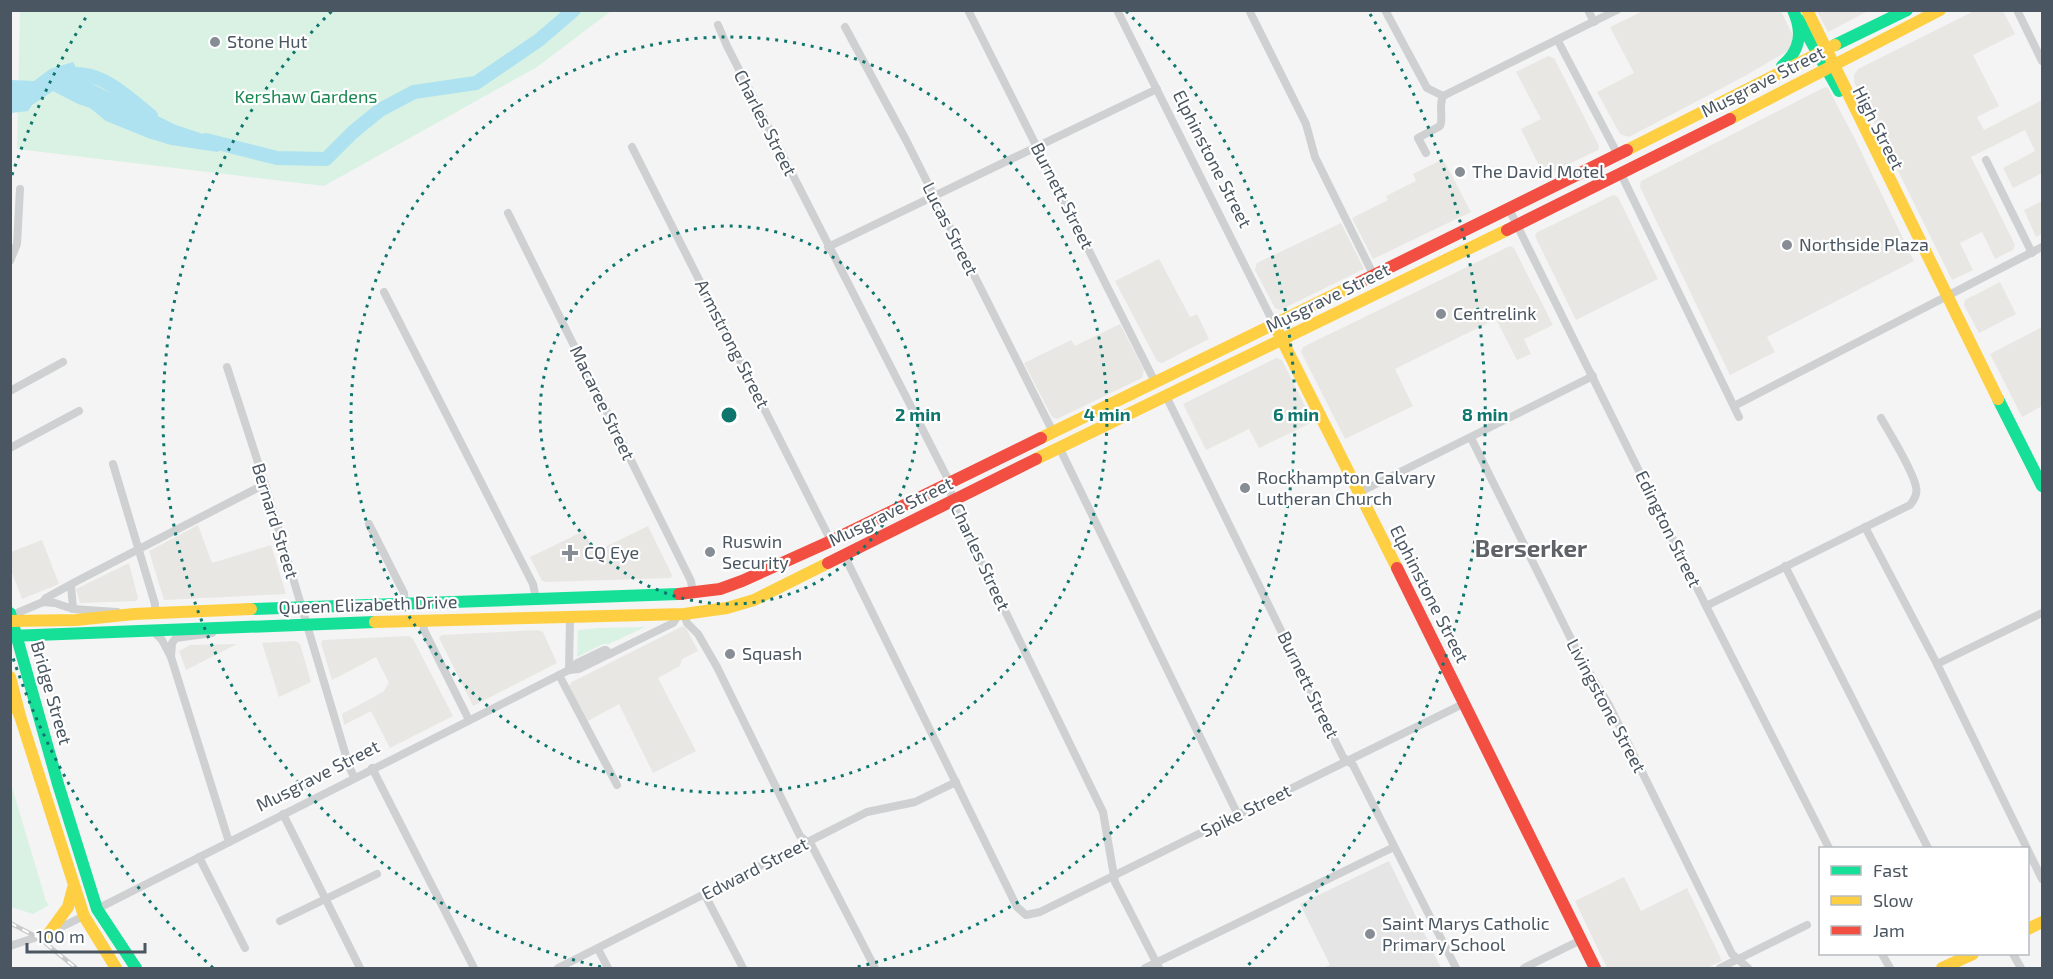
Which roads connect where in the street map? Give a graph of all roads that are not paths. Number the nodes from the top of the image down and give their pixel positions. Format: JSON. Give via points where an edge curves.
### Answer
{"nodes":[{"id":1,"x":968,"y":10,"type":"edge"},
{"id":2,"x":1117,"y":10,"type":"edge"},
{"id":3,"x":1249,"y":10,"type":"edge"},
{"id":4,"x":1385,"y":10,"type":"edge"},
{"id":5,"x":1588,"y":10,"type":"edge"},
{"id":6,"x":1617,"y":10,"type":"edge"},
{"id":7,"x":1793,"y":10,"type":"edge"},
{"id":8,"x":1808,"y":10,"type":"edge"},
{"id":9,"x":1907,"y":10,"type":"edge"},
{"id":10,"x":1940,"y":10,"type":"edge"},
{"id":11,"x":2017,"y":10,"type":"edge"},
{"id":12,"x":1880,"y":17,"type":"edge"},
{"id":13,"x":1594,"y":22,"type":"junction"},
{"id":14,"x":717,"y":25,"type":"dead end"},
{"id":15,"x":845,"y":27,"type":"dead end"},
{"id":16,"x":1558,"y":41,"type":"junction"},
{"id":17,"x":1822,"y":51,"type":"junction"},
{"id":18,"x":2043,"y":61,"type":"edge"},
{"id":19,"x":1832,"y":68,"type":"junction"},
{"id":20,"x":1751,"y":88,"type":"junction"},
{"id":21,"x":1157,"y":89,"type":"junction"},
{"id":22,"x":1443,"y":96,"type":"junction"},
{"id":23,"x":1037,"y":146,"type":"junction"},
{"id":24,"x":632,"y":147,"type":"dead end"},
{"id":25,"x":1426,"y":153,"type":"dead end"},
{"id":26,"x":1618,"y":155,"type":"junction"},
{"id":27,"x":1986,"y":160,"type":"dead end"},
{"id":28,"x":1621,"y":174,"type":"junction"},
{"id":29,"x":20,"y":189,"type":"dead end"},
{"id":30,"x":934,"y":196,"type":"junction"},
{"id":31,"x":1509,"y":209,"type":"junction"},
{"id":32,"x":508,"y":213,"type":"dead end"},
{"id":33,"x":1518,"y":226,"type":"junction"},
{"id":34,"x":828,"y":247,"type":"junction"},
{"id":35,"x":2043,"y":247,"type":"edge"},
{"id":36,"x":2032,"y":253,"type":"junction"},
{"id":37,"x":10,"y":261,"type":"edge"},
{"id":38,"x":1374,"y":276,"type":"junction"},
{"id":39,"x":384,"y":292,"type":"dead end"},
{"id":40,"x":1947,"y":296,"type":"junction"},
{"id":41,"x":1274,"y":324,"type":"junction"},
{"id":42,"x":1282,"y":341,"type":"junction"},
{"id":43,"x":63,"y":362,"type":"dead end"},
{"id":44,"x":227,"y":367,"type":"dead end"},
{"id":45,"x":1593,"y":376,"type":"junction"},
{"id":46,"x":1155,"y":382,"type":"junction"},
{"id":47,"x":10,"y":391,"type":"edge"},
{"id":48,"x":1166,"y":396,"type":"junction"},
{"id":49,"x":1734,"y":406,"type":"junction"},
{"id":50,"x":79,"y":411,"type":"dead end"},
{"id":51,"x":1739,"y":417,"type":"dead end"},
{"id":52,"x":1881,"y":418,"type":"dead end"},
{"id":53,"x":1053,"y":432,"type":"junction"},
{"id":54,"x":1471,"y":438,"type":"junction"},
{"id":55,"x":10,"y":448,"type":"edge"},
{"id":56,"x":1060,"y":449,"type":"junction"},
{"id":57,"x":113,"y":464,"type":"dead end"},
{"id":58,"x":950,"y":483,"type":"junction"},
{"id":59,"x":265,"y":484,"type":"junction"},
{"id":60,"x":2043,"y":486,"type":"edge"},
{"id":61,"x":1358,"y":493,"type":"junction"},
{"id":62,"x":952,"y":502,"type":"junction"},
{"id":63,"x":369,"y":524,"type":"dead end"},
{"id":64,"x":1865,"y":527,"type":"junction"},
{"id":65,"x":831,"y":541,"type":"junction"},
{"id":66,"x":139,"y":550,"type":"junction"},
{"id":67,"x":844,"y":555,"type":"junction"},
{"id":68,"x":1785,"y":566,"type":"junction"},
{"id":69,"x":71,"y":585,"type":"junction"},
{"id":70,"x":720,"y":589,"type":"joint"},
{"id":71,"x":693,"y":593,"type":"junction"},
{"id":72,"x":536,"y":599,"type":"junction"},
{"id":73,"x":43,"y":602,"type":"junction"},
{"id":74,"x":405,"y":604,"type":"junction"},
{"id":75,"x":1706,"y":606,"type":"junction"},
{"id":76,"x":300,"y":607,"type":"junction"},
{"id":77,"x":73,"y":609,"type":"junction"},
{"id":78,"x":727,"y":609,"type":"joint"},
{"id":79,"x":2043,"y":613,"type":"edge"},
{"id":80,"x":134,"y":614,"type":"junction"},
{"id":81,"x":155,"y":614,"type":"junction"},
{"id":82,"x":682,"y":614,"type":"junction"},
{"id":83,"x":11,"y":617,"type":"edge"},
{"id":84,"x":570,"y":618,"type":"junction"},
{"id":85,"x":423,"y":620,"type":"junction"},
{"id":86,"x":306,"y":626,"type":"junction"},
{"id":87,"x":235,"y":628,"type":"junction"},
{"id":88,"x":153,"y":631,"type":"junction"},
{"id":89,"x":14,"y":636,"type":"edge"},
{"id":90,"x":171,"y":657,"type":"junction"},
{"id":91,"x":1937,"y":664,"type":"junction"},
{"id":92,"x":569,"y":670,"type":"junction"},
{"id":93,"x":559,"y":675,"type":"junction"},
{"id":94,"x":10,"y":677,"type":"edge"},
{"id":95,"x":10,"y":696,"type":"edge"},
{"id":96,"x":1465,"y":703,"type":"junction"},
{"id":97,"x":20,"y":716,"type":"junction"},
{"id":98,"x":38,"y":716,"type":"junction"},
{"id":99,"x":469,"y":720,"type":"junction"},
{"id":100,"x":34,"y":761,"type":"junction"},
{"id":101,"x":1348,"y":761,"type":"junction"},
{"id":102,"x":372,"y":768,"type":"junction"},
{"id":103,"x":354,"y":777,"type":"junction"},
{"id":104,"x":956,"y":782,"type":"junction"},
{"id":105,"x":58,"y":784,"type":"junction"},
{"id":106,"x":617,"y":785,"type":"dead end"},
{"id":107,"x":43,"y":788,"type":"junction"},
{"id":108,"x":283,"y":814,"type":"junction"},
{"id":109,"x":1238,"y":815,"type":"junction"},
{"id":110,"x":229,"y":842,"type":"junction"},
{"id":111,"x":807,"y":842,"type":"junction"},
{"id":112,"x":1394,"y":847,"type":"junction"},
{"id":113,"x":1828,"y":847,"type":"edge"},
{"id":114,"x":1928,"y":847,"type":"edge"},
{"id":115,"x":2027,"y":847,"type":"edge"},
{"id":116,"x":2029,"y":851,"type":"edge"},
{"id":117,"x":199,"y":857,"type":"junction"},
{"id":118,"x":377,"y":874,"type":"dead end"},
{"id":119,"x":1114,"y":875,"type":"junction"},
{"id":120,"x":2043,"y":879,"type":"edge"},
{"id":121,"x":74,"y":886,"type":"junction"},
{"id":122,"x":705,"y":895,"type":"junction"},
{"id":123,"x":325,"y":899,"type":"junction"},
{"id":124,"x":97,"y":909,"type":"junction"},
{"id":125,"x":84,"y":916,"type":"junction"},
{"id":126,"x":280,"y":921,"type":"dead end"},
{"id":127,"x":2043,"y":922,"type":"edge"},
{"id":128,"x":1807,"y":925,"type":"dead end"},
{"id":129,"x":2029,"y":928,"type":"edge"},
{"id":130,"x":49,"y":933,"type":"junction"},
{"id":131,"x":1581,"y":940,"type":"junction"},
{"id":132,"x":10,"y":946,"type":"edge"},
{"id":133,"x":245,"y":948,"type":"dead end"},
{"id":134,"x":598,"y":949,"type":"junction"},
{"id":135,"x":1883,"y":955,"type":"edge"},
{"id":136,"x":1971,"y":955,"type":"edge"},
{"id":137,"x":2014,"y":955,"type":"edge"},
{"id":138,"x":1738,"y":960,"type":"junction"},
{"id":139,"x":1157,"y":966,"type":"edge"},
{"id":140,"x":116,"y":969,"type":"edge"},
{"id":141,"x":136,"y":969,"type":"edge"},
{"id":142,"x":360,"y":969,"type":"edge"},
{"id":143,"x":474,"y":969,"type":"edge"},
{"id":144,"x":558,"y":969,"type":"edge"},
{"id":145,"x":608,"y":969,"type":"edge"},
{"id":146,"x":743,"y":969,"type":"edge"},
{"id":147,"x":875,"y":969,"type":"edge"},
{"id":148,"x":1145,"y":969,"type":"edge"},
{"id":149,"x":1456,"y":969,"type":"edge"},
{"id":150,"x":1524,"y":969,"type":"edge"},
{"id":151,"x":1595,"y":969,"type":"edge"},
{"id":152,"x":1720,"y":969,"type":"edge"},
{"id":153,"x":1748,"y":969,"type":"edge"},
{"id":154,"x":1890,"y":969,"type":"edge"},
{"id":155,"x":1942,"y":969,"type":"edge"},
{"id":156,"x":2021,"y":969,"type":"edge"}],
"edges":[{"from":1,"to":23,"type":"street","name":"Burnett Street"},
{"from":2,"to":21,"type":"street","name":"Elphinstone Street"},
{"from":3,"to":38,"type":"street","via":[[1306,124],[1315,157]]},
{"from":4,"to":22,"type":"street","via":[[1427,88]]},
{"from":5,"to":13,"type":"street"},
{"from":6,"to":13,"type":"street"},
{"from":7,"to":17,"type":"main road","name":"High Street"},
{"from":7,"to":20,"type":"main road","via":[[1800,35],[1796,51],[1791,59]]},
{"from":8,"to":17,"type":"main road","name":"High Street"},
{"from":9,"to":12,"type":"main road","name":"Musgrave Street"},
{"from":10,"to":19,"type":"main road","name":"Musgrave Street"},
{"from":11,"to":18,"type":"street"},
{"from":12,"to":17,"type":"main road","name":"Musgrave Street"},
{"from":13,"to":16,"type":"street"},
{"from":14,"to":34,"type":"street","name":"Charles Street"},
{"from":15,"to":30,"type":"street","name":"Lucas Street"},
{"from":16,"to":22,"type":"street"},
{"from":16,"to":26,"type":"street"},
{"from":17,"to":19,"type":"main road","name":"High Street"},
{"from":17,"to":20,"type":"main road","name":"Musgrave Street"},
{"from":19,"to":28,"type":"main road","name":"Musgrave Street"},
{"from":19,"to":40,"type":"main road","name":"High Street","via":[[1916,243]]},
{"from":20,"to":26,"type":"main road","name":"Musgrave Street"},
{"from":21,"to":23,"type":"street"},
{"from":21,"to":41,"type":"street","name":"Elphinstone Street"},
{"from":22,"to":25,"type":"street","via":[[1440,126],[1418,138]]},
{"from":23,"to":30,"type":"street"},
{"from":23,"to":46,"type":"street","name":"Burnett Street"},
{"from":24,"to":65,"type":"street","name":"Armstrong Street"},
{"from":26,"to":31,"type":"main road","name":"Musgrave Street"},
{"from":27,"to":36,"type":"street"},
{"from":28,"to":33,"type":"main road","name":"Musgrave Street"},
{"from":28,"to":49,"type":"street"},
{"from":29,"to":37,"type":"street","via":[[17,244]]},
{"from":30,"to":34,"type":"street"},
{"from":30,"to":53,"type":"street","name":"Lucas Street"},
{"from":31,"to":33,"type":"street","name":"Edington Street"},
{"from":31,"to":38,"type":"main road","name":"Musgrave Street"},
{"from":32,"to":71,"type":"street","name":"Macaree Street","via":[[691,580]]},
{"from":33,"to":42,"type":"main road","name":"Musgrave Street"},
{"from":33,"to":45,"type":"street","name":"Edington Street"},
{"from":34,"to":58,"type":"street","name":"Charles Street"},
{"from":35,"to":36,"type":"street"},
{"from":36,"to":40,"type":"street"},
{"from":38,"to":41,"type":"main road","name":"Musgrave Street"},
{"from":39,"to":72,"type":"street","via":[[533,584]]},
{"from":40,"to":49,"type":"street"},
{"from":40,"to":60,"type":"main road","name":"High Street"},
{"from":41,"to":42,"type":"main road","name":"Elphinstone Street"},
{"from":41,"to":46,"type":"main road","name":"Musgrave Street"},
{"from":42,"to":48,"type":"main road","name":"Musgrave Street"},
{"from":42,"to":61,"type":"main road","name":"Elphinstone Street"},
{"from":43,"to":47,"type":"street"},
{"from":44,"to":59,"type":"street","name":"Bernard Street"},
{"from":45,"to":54,"type":"street"},
{"from":45,"to":75,"type":"street","name":"Edington Street"},
{"from":46,"to":53,"type":"main road","name":"Musgrave Street"},
{"from":48,"to":56,"type":"main road","name":"Musgrave Street"},
{"from":48,"to":101,"type":"street","name":"Burnett Street"},
{"from":49,"to":51,"type":"street"},
{"from":50,"to":55,"type":"street"},
{"from":52,"to":64,"type":"street","via":[[1917,488],[1910,505]]},
{"from":53,"to":58,"type":"main road","name":"Musgrave Street"},
{"from":54,"to":61,"type":"street"},
{"from":54,"to":138,"type":"street","name":"Livingstone Street"},
{"from":56,"to":62,"type":"main road","name":"Musgrave Street"},
{"from":56,"to":109,"type":"street"},
{"from":57,"to":66,"type":"street"},
{"from":58,"to":62,"type":"street","name":"Charles Street"},
{"from":58,"to":65,"type":"main road","name":"Musgrave Street"},
{"from":59,"to":66,"type":"street"},
{"from":59,"to":76,"type":"street","name":"Bernard Street"},
{"from":61,"to":96,"type":"main road","name":"Elphinstone Street"},
{"from":62,"to":67,"type":"main road","name":"Musgrave Street"},
{"from":62,"to":119,"type":"street","name":"Charles Street","via":[[1103,812]]},
{"from":63,"to":74,"type":"street","via":[[404,593]]},
{"from":64,"to":68,"type":"street"},
{"from":64,"to":91,"type":"street"},
{"from":65,"to":70,"type":"main road","name":"Musgrave Street"},
{"from":66,"to":69,"type":"street"},
{"from":66,"to":81,"type":"street"},
{"from":67,"to":78,"type":"main road","name":"Musgrave Street","via":[[754,600]]},
{"from":67,"to":104,"type":"street"},
{"from":68,"to":75,"type":"street"},
{"from":68,"to":114,"type":"street"},
{"from":69,"to":73,"type":"street"},
{"from":69,"to":77,"type":"street"},
{"from":70,"to":71,"type":"main road","name":"Queen Elizabeth Drive"},
{"from":71,"to":72,"type":"main road","name":"Queen Elizabeth Drive"},
{"from":72,"to":74,"type":"main road","name":"Queen Elizabeth Drive"},
{"from":73,"to":77,"type":"street","name":"Queen Elizabeth Drive"},
{"from":73,"to":83,"type":"street"},
{"from":74,"to":76,"type":"main road","name":"Queen Elizabeth Drive"},
{"from":75,"to":113,"type":"street","name":"Edington Street"},
{"from":76,"to":81,"type":"main road","name":"Queen Elizabeth Drive"},
{"from":76,"to":86,"type":"street","name":"Bernard Street"},
{"from":77,"to":80,"type":"street","name":"Queen Elizabeth Drive"},
{"from":78,"to":82,"type":"main road","name":"Queen Elizabeth Drive"},
{"from":79,"to":91,"type":"street"},
{"from":80,"to":81,"type":"main road","name":"Queen Elizabeth Drive"},
{"from":80,"to":83,"type":"main road","name":"Queen Elizabeth Drive","via":[[76,620]]},
{"from":82,"to":84,"type":"main road","name":"Queen Elizabeth Drive"},
{"from":82,"to":92,"type":"street","name":"Musgrave Street","via":[[673,623],[579,669]]},
{"from":82,"to":111,"type":"street","via":[[717,667],[800,836]]},
{"from":83,"to":89,"type":"main road","name":"Bridge Street"},
{"from":84,"to":85,"type":"main road","name":"Queen Elizabeth Drive"},
{"from":84,"to":92,"type":"street"},
{"from":85,"to":86,"type":"main road","name":"Queen Elizabeth Drive"},
{"from":85,"to":99,"type":"street","via":[[424,630]]},
{"from":86,"to":87,"type":"main road","name":"Queen Elizabeth Drive"},
{"from":86,"to":103,"type":"street","name":"Bernard Street"},
{"from":87,"to":88,"type":"main road","name":"Queen Elizabeth Drive"},
{"from":87,"to":90,"type":"street","via":[[176,638]]},
{"from":88,"to":89,"type":"main road","name":"Queen Elizabeth Drive"},
{"from":88,"to":90,"type":"street"},
{"from":89,"to":98,"type":"main road","name":"Bridge Street"},
{"from":90,"to":110,"type":"street"},
{"from":91,"to":115,"type":"street"},
{"from":92,"to":93,"type":"street","name":"Musgrave Street"},
{"from":93,"to":99,"type":"street","name":"Musgrave Street"},
{"from":93,"to":106,"type":"street"},
{"from":94,"to":97,"type":"main road","name":"Bridge Street"},
{"from":95,"to":97,"type":"main road"},
{"from":96,"to":101,"type":"street","name":"Spike Street"},
{"from":96,"to":131,"type":"main road","name":"Elphinstone Street"},
{"from":97,"to":100,"type":"main road","name":"Bridge Street"},
{"from":98,"to":100,"type":"main road","via":[[32,711],[29,715]]},
{"from":98,"to":105,"type":"main road","name":"Bridge Street"},
{"from":99,"to":102,"type":"street","name":"Musgrave Street"},
{"from":100,"to":107,"type":"main road","name":"Bridge Street"},
{"from":101,"to":109,"type":"street","name":"Spike Street"},
{"from":101,"to":112,"type":"street","name":"Burnett Street"},
{"from":102,"to":103,"type":"street","name":"Musgrave Street"},
{"from":102,"to":143,"type":"street"},
{"from":103,"to":108,"type":"street","name":"Musgrave Street"},
{"from":104,"to":111,"type":"street","name":"Edward Street","via":[[915,802],[867,812]]},
{"from":104,"to":119,"type":"street","name":"Spike Street","via":[[1017,908],[1026,915],[1040,912]]},
{"from":105,"to":107,"type":"main road"},
{"from":105,"to":124,"type":"main road","name":"Bridge Street"},
{"from":107,"to":121,"type":"main road","name":"Bridge Street"},
{"from":108,"to":110,"type":"street","name":"Musgrave Street"},
{"from":108,"to":123,"type":"street"},
{"from":109,"to":119,"type":"street","name":"Spike Street"},
{"from":110,"to":117,"type":"street","name":"Musgrave Street"},
{"from":111,"to":122,"type":"street","name":"Edward Street"},
{"from":111,"to":147,"type":"street"},
{"from":112,"to":139,"type":"street"},
{"from":112,"to":149,"type":"street","name":"Burnett Street"},
{"from":116,"to":120,"type":"street"},
{"from":117,"to":124,"type":"street","name":"Musgrave Street"},
{"from":117,"to":133,"type":"street"},
{"from":118,"to":123,"type":"street"},
{"from":119,"to":139,"type":"street","name":"Charles Street"},
{"from":121,"to":125,"type":"main road","name":"Bridge Street"},
{"from":121,"to":130,"type":"main road","via":[[68,910]]},
{"from":122,"to":134,"type":"street","name":"Edward Street"},
{"from":122,"to":146,"type":"street"},
{"from":123,"to":126,"type":"street"},
{"from":123,"to":142,"type":"street"},
{"from":124,"to":125,"type":"main road","name":"Musgrave Street"},
{"from":124,"to":141,"type":"main road","name":"Bridge Street"},
{"from":125,"to":130,"type":"street"},
{"from":125,"to":140,"type":"main road","name":"Bridge Street"},
{"from":127,"to":129,"type":"main road"},
{"from":128,"to":138,"type":"street"},
{"from":130,"to":132,"type":"street"},
{"from":131,"to":150,"type":"street"},
{"from":131,"to":151,"type":"main road","name":"Elphinstone Street"},
{"from":134,"to":144,"type":"street","name":"Edward Street"},
{"from":134,"to":145,"type":"street"},
{"from":135,"to":154,"type":"street"},
{"from":136,"to":155,"type":"main road"},
{"from":137,"to":156,"type":"street"},
{"from":138,"to":152,"type":"street"},
{"from":138,"to":153,"type":"street","name":"Livingstone Street"},
{"from":139,"to":148,"type":"street"}]}
